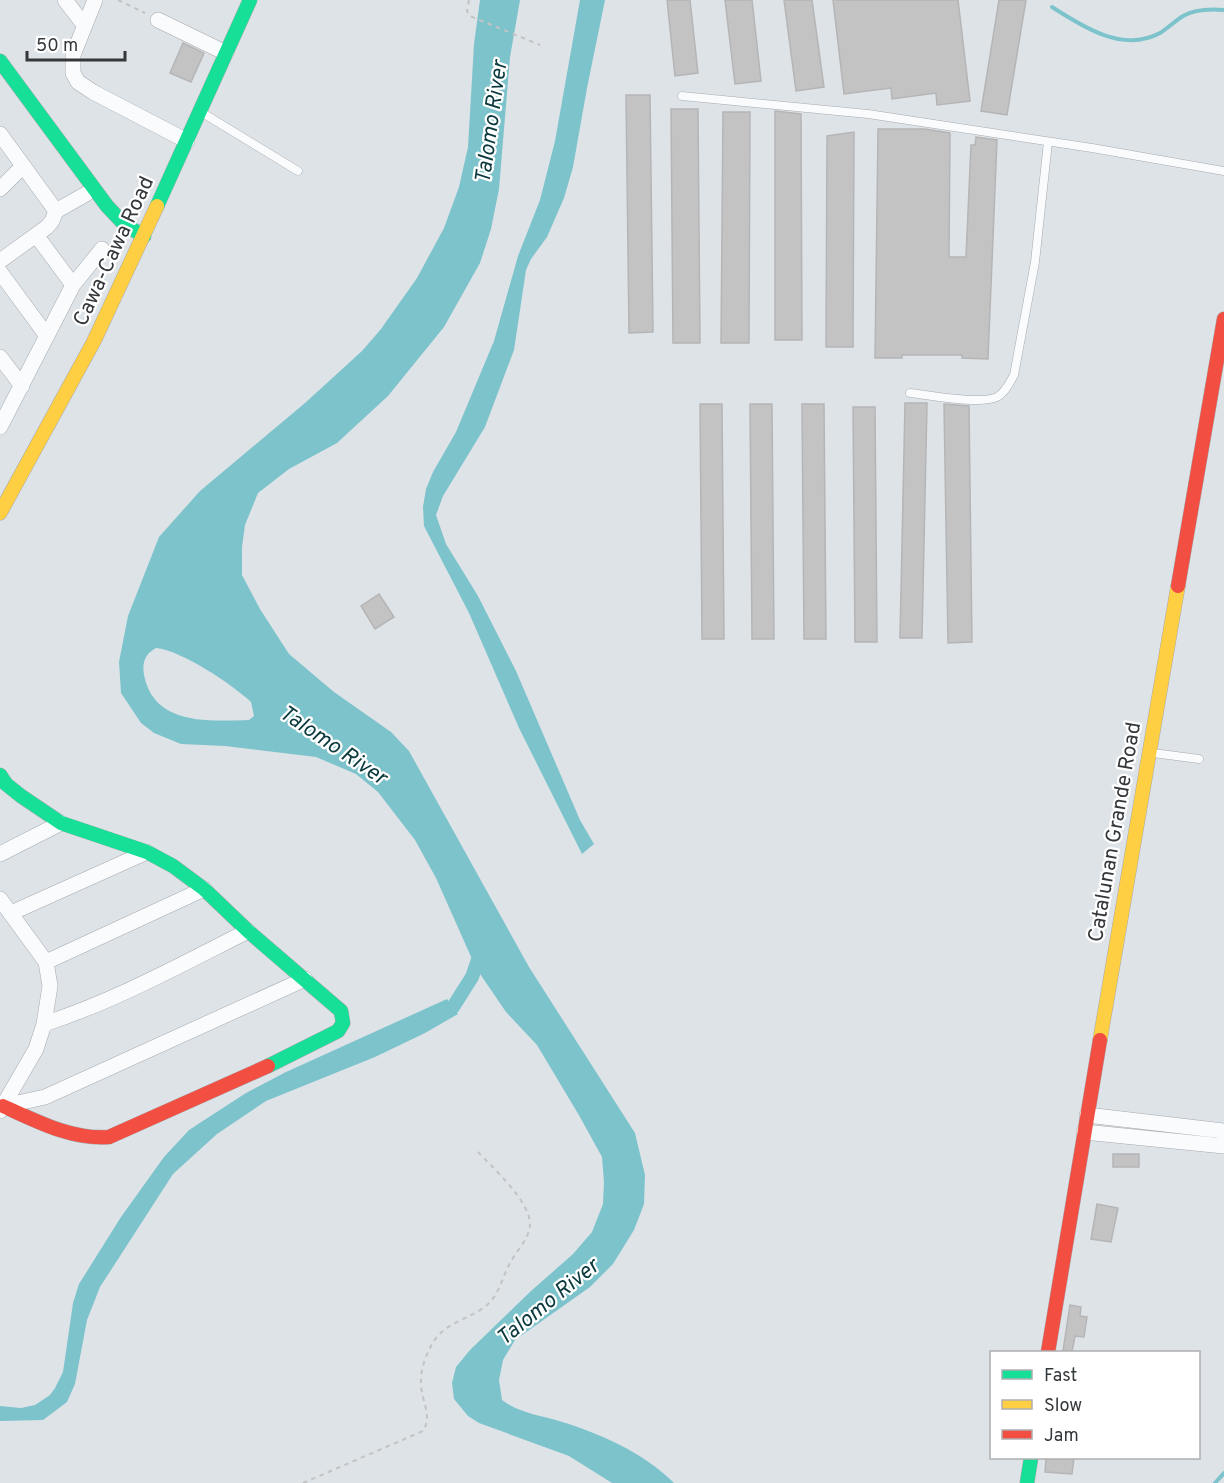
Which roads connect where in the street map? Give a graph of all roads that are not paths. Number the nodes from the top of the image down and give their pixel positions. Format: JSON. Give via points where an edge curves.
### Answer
{"nodes":[{"id":1,"x":65,"y":0,"type":"edge"},
{"id":2,"x":95,"y":0,"type":"edge"},
{"id":3,"x":250,"y":0,"type":"edge"},
{"id":4,"x":158,"y":20,"type":"road end"},
{"id":5,"x":84,"y":25,"type":"junction"},
{"id":6,"x":226,"y":53,"type":"junction"},
{"id":7,"x":0,"y":60,"type":"edge"},
{"id":8,"x":682,"y":96,"type":"dead end"},
{"id":9,"x":200,"y":111,"type":"junction"},
{"id":10,"x":0,"y":134,"type":"edge"},
{"id":11,"x":186,"y":141,"type":"junction"},
{"id":12,"x":1048,"y":142,"type":"junction"},
{"id":13,"x":24,"y":166,"type":"junction"},
{"id":14,"x":298,"y":171,"type":"dead end"},
{"id":15,"x":1224,"y":171,"type":"edge"},
{"id":16,"x":0,"y":189,"type":"edge"},
{"id":17,"x":86,"y":194,"type":"dead end"},
{"id":18,"x":56,"y":211,"type":"junction"},
{"id":19,"x":36,"y":235,"type":"junction"},
{"id":20,"x":144,"y":236,"type":"junction"},
{"id":21,"x":102,"y":249,"type":"dead end"},
{"id":22,"x":0,"y":261,"type":"edge"},
{"id":23,"x":0,"y":272,"type":"edge"},
{"id":24,"x":74,"y":285,"type":"junction"},
{"id":25,"x":1224,"y":319,"type":"edge"},
{"id":26,"x":47,"y":336,"type":"junction"},
{"id":27,"x":0,"y":357,"type":"edge"},
{"id":28,"x":21,"y":386,"type":"junction"},
{"id":29,"x":910,"y":393,"type":"dead end"},
{"id":30,"x":0,"y":427,"type":"edge"},
{"id":31,"x":0,"y":513,"type":"edge"},
{"id":32,"x":1149,"y":753,"type":"junction"},
{"id":33,"x":1199,"y":759,"type":"dead end"},
{"id":34,"x":2,"y":782,"type":"edge"},
{"id":35,"x":62,"y":823,"type":"junction"},
{"id":36,"x":147,"y":852,"type":"junction"},
{"id":37,"x":0,"y":854,"type":"edge"},
{"id":38,"x":204,"y":889,"type":"junction"},
{"id":39,"x":0,"y":899,"type":"edge"},
{"id":40,"x":11,"y":914,"type":"junction"},
{"id":41,"x":248,"y":930,"type":"junction"},
{"id":42,"x":46,"y":962,"type":"junction"},
{"id":43,"x":305,"y":979,"type":"junction"},
{"id":44,"x":44,"y":1024,"type":"junction"},
{"id":45,"x":2,"y":1109,"type":"edge"},
{"id":46,"x":1087,"y":1115,"type":"junction"},
{"id":47,"x":1144,"y":1122,"type":"junction"},
{"id":48,"x":1224,"y":1131,"type":"edge"},
{"id":49,"x":1084,"y":1132,"type":"junction"},
{"id":50,"x":1142,"y":1138,"type":"junction"},
{"id":51,"x":1224,"y":1146,"type":"edge"},
{"id":52,"x":1048,"y":1351,"type":"edge"},
{"id":53,"x":1031,"y":1459,"type":"edge"},
{"id":54,"x":1028,"y":1483,"type":"edge"}],
"edges":[{"from":1,"to":5,"type":"street"},
{"from":2,"to":5,"type":"street"},
{"from":3,"to":6,"type":"street","name":"Cawa-Cawa Road"},
{"from":4,"to":6,"type":"street"},
{"from":5,"to":11,"type":"street","via":[[72,64],[78,82]]},
{"from":6,"to":9,"type":"street","name":"Cawa-Cawa Road"},
{"from":7,"to":20,"type":"street","via":[[107,206],[125,225]]},
{"from":8,"to":12,"type":"lane","via":[[868,114]]},
{"from":9,"to":11,"type":"street","name":"Cawa-Cawa Road"},
{"from":9,"to":14,"type":"lane"},
{"from":10,"to":13,"type":"street"},
{"from":11,"to":20,"type":"street","name":"Cawa-Cawa Road"},
{"from":12,"to":15,"type":"lane"},
{"from":12,"to":29,"type":"lane","via":[[1035,262],[1014,375],[997,397],[981,401]]},
{"from":13,"to":16,"type":"street"},
{"from":13,"to":18,"type":"street"},
{"from":17,"to":18,"type":"street"},
{"from":18,"to":19,"type":"street","via":[[52,221]]},
{"from":19,"to":22,"type":"street"},
{"from":19,"to":24,"type":"street"},
{"from":20,"to":31,"type":"street","name":"Cawa-Cawa Road","via":[[94,341]]},
{"from":21,"to":24,"type":"street"},
{"from":23,"to":26,"type":"street"},
{"from":24,"to":26,"type":"street"},
{"from":25,"to":32,"type":"street","name":"Catalunan Grande Road"},
{"from":26,"to":28,"type":"street"},
{"from":27,"to":28,"type":"street"},
{"from":28,"to":30,"type":"street"},
{"from":32,"to":33,"type":"lane"},
{"from":32,"to":46,"type":"street","name":"Catalunan Grande Road"},
{"from":34,"to":35,"type":"street"},
{"from":35,"to":36,"type":"street"},
{"from":35,"to":37,"type":"street"},
{"from":36,"to":38,"type":"street"},
{"from":36,"to":40,"type":"street"},
{"from":38,"to":41,"type":"street"},
{"from":38,"to":42,"type":"street"},
{"from":39,"to":40,"type":"street"},
{"from":40,"to":42,"type":"street"},
{"from":41,"to":43,"type":"street"},
{"from":41,"to":44,"type":"street","via":[[147,982]]},
{"from":42,"to":44,"type":"street","via":[[50,986]]},
{"from":43,"to":45,"type":"street","via":[[45,1097]]},
{"from":43,"to":45,"type":"street","via":[[341,1011],[343,1023],[338,1031],[255,1073],[109,1137],[95,1138],[49,1126]]},
{"from":44,"to":45,"type":"street","via":[[36,1048]]},
{"from":46,"to":47,"type":"street"},
{"from":46,"to":49,"type":"street","name":"Catalunan Grande Road"},
{"from":47,"to":48,"type":"street"},
{"from":47,"to":50,"type":"street"},
{"from":49,"to":50,"type":"street"},
{"from":49,"to":52,"type":"street","name":"Catalunan Grande Road"},
{"from":50,"to":51,"type":"street"},
{"from":53,"to":54,"type":"street"}]}
